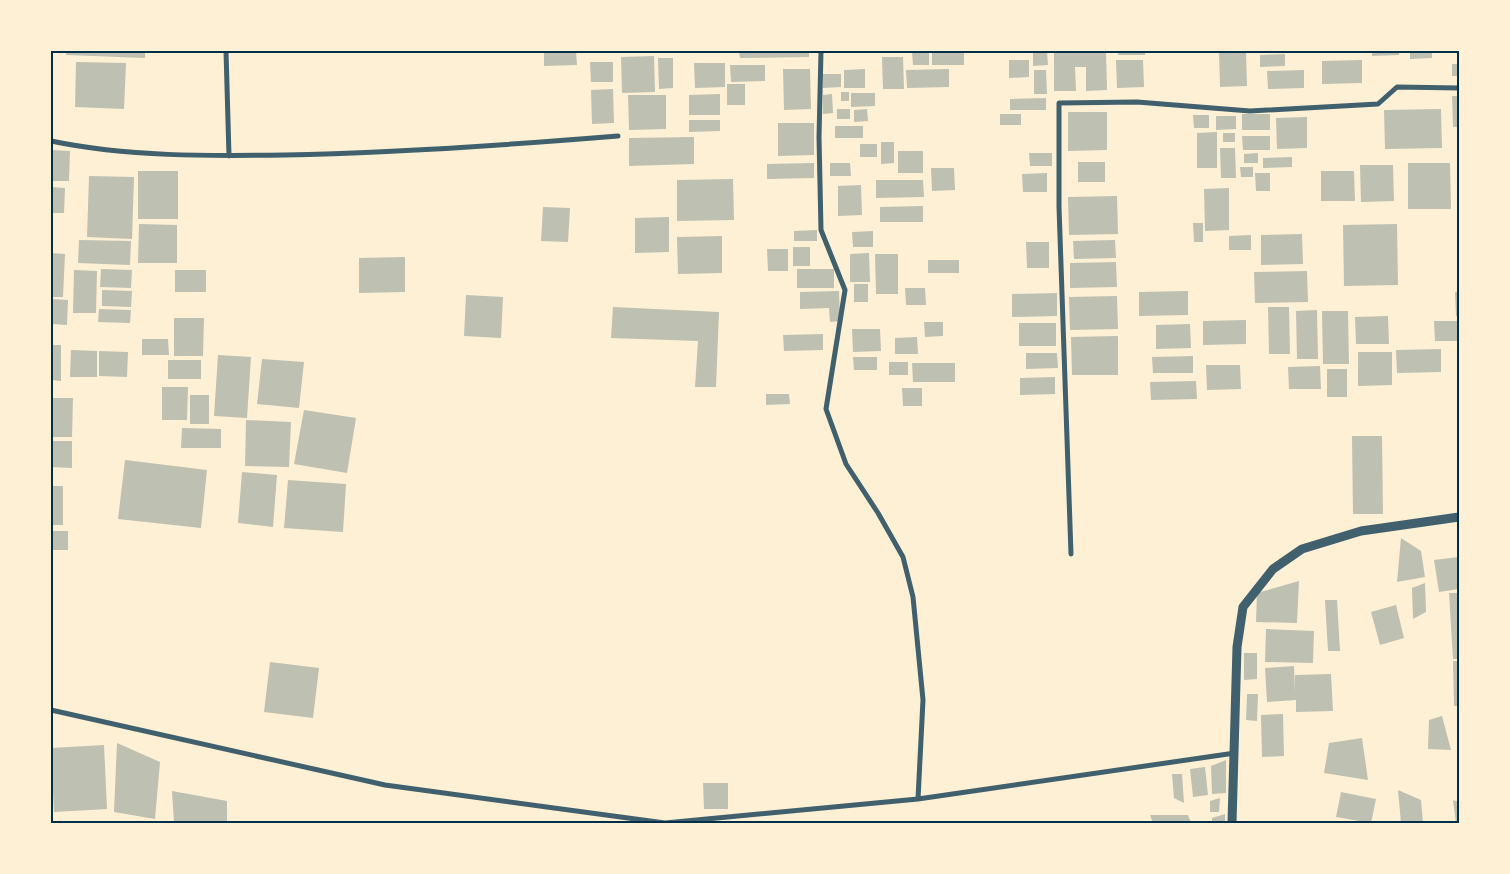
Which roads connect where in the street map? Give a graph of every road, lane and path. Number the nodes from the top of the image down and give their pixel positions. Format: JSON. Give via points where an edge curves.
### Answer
{"nodes":[{"id":1,"x":226,"y":51,"type":"edge"},
{"id":2,"x":821,"y":51,"type":"edge"},
{"id":3,"x":1459,"y":88,"type":"edge"},
{"id":4,"x":618,"y":136,"type":"dead end"},
{"id":5,"x":51,"y":141,"type":"edge"},
{"id":6,"x":229,"y":156,"type":"junction"},
{"id":7,"x":1459,"y":517,"type":"edge"},
{"id":8,"x":1071,"y":554,"type":"dead end"},
{"id":9,"x":51,"y":710,"type":"edge"},
{"id":10,"x":1235,"y":753,"type":"junction"},
{"id":11,"x":918,"y":799,"type":"junction"},
{"id":12,"x":1232,"y":823,"type":"edge"}],
"edges":[{"from":1,"to":6,"type":"street"},
{"from":2,"to":11,"type":"street","via":[[821,230],[845,290],[826,409],[846,464],[903,557],[913,597],[923,700]]},
{"from":3,"to":8,"type":"street","via":[[1398,87],[1378,104],[1250,111],[1137,102],[1059,103],[1059,207]]},
{"from":4,"to":6,"type":"street","via":[[494,146]]},
{"from":5,"to":6,"type":"street","via":[[147,153]]},
{"from":7,"to":10,"type":"street","via":[[1361,531],[1302,549],[1273,569],[1243,606],[1237,647]]},
{"from":9,"to":11,"type":"street","via":[[385,785],[665,823]]},
{"from":10,"to":11,"type":"street"},
{"from":10,"to":12,"type":"street"}]}
